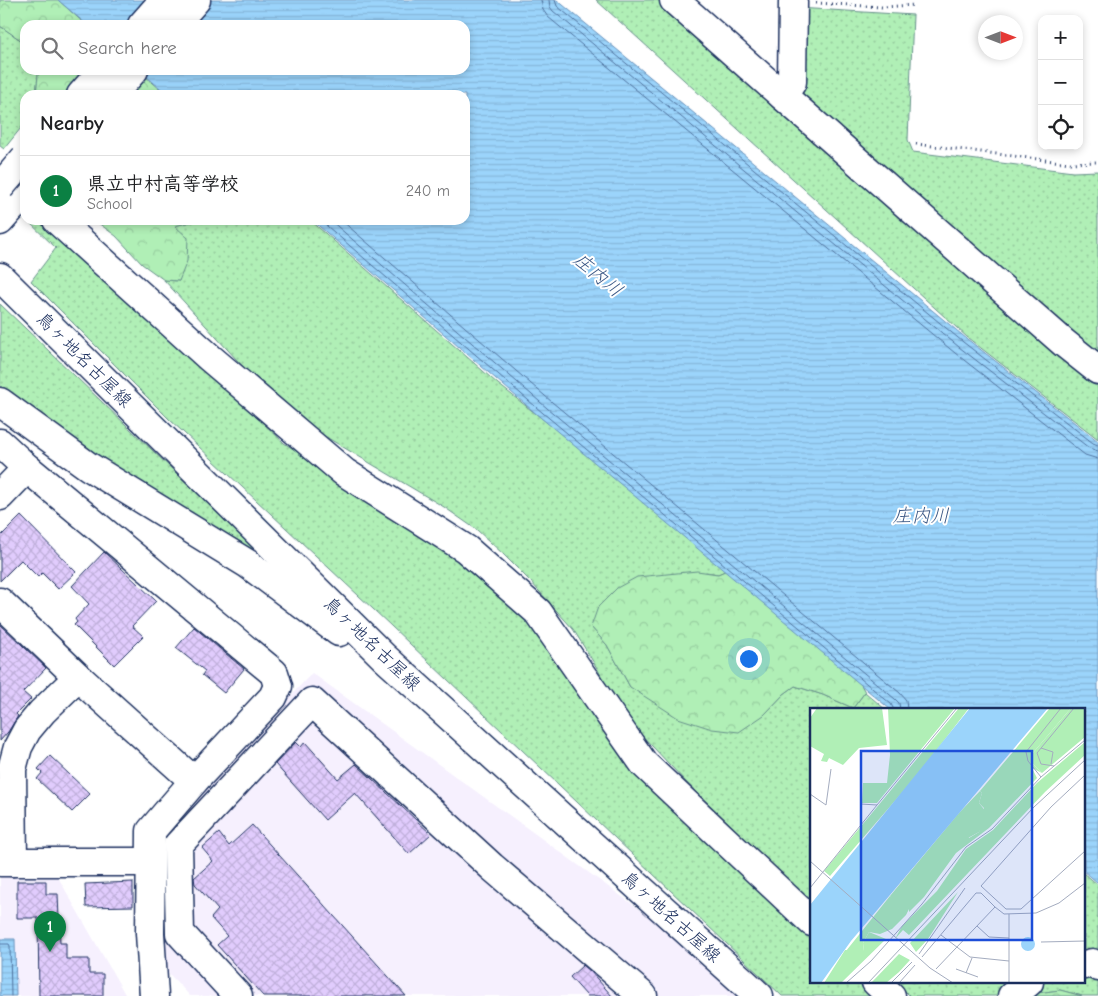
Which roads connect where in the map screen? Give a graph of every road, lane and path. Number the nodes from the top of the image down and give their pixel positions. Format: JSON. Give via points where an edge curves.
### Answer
{"nodes":[{"id":1,"x":164,"y":0,"type":"edge"},
{"id":2,"x":196,"y":0,"type":"edge"},
{"id":3,"x":674,"y":0,"type":"edge"},
{"id":4,"x":793,"y":2,"type":"joint"},
{"id":5,"x":915,"y":5,"type":"dead end"},
{"id":6,"x":146,"y":20,"type":"edge"},
{"id":7,"x":178,"y":20,"type":"edge"},
{"id":8,"x":99,"y":75,"type":"edge"},
{"id":9,"x":130,"y":75,"type":"edge"},
{"id":10,"x":85,"y":90,"type":"edge"},
{"id":11,"x":116,"y":90,"type":"edge"},
{"id":12,"x":783,"y":96,"type":"junction"},
{"id":13,"x":916,"y":144,"type":"dead end"},
{"id":14,"x":1098,"y":162,"type":"edge"},
{"id":15,"x":20,"y":164,"type":"edge"},
{"id":16,"x":0,"y":169,"type":"edge"},
{"id":17,"x":0,"y":187,"type":"edge"},
{"id":18,"x":20,"y":187,"type":"edge"},
{"id":19,"x":20,"y":198,"type":"edge"},
{"id":20,"x":0,"y":221,"type":"edge"},
{"id":21,"x":63,"y":225,"type":"edge"},
{"id":22,"x":0,"y":277,"type":"edge"},
{"id":23,"x":1098,"y":370,"type":"edge"},
{"id":24,"x":0,"y":402,"type":"edge"},
{"id":25,"x":0,"y":443,"type":"edge"},
{"id":26,"x":27,"y":468,"type":"junction"},
{"id":27,"x":0,"y":496,"type":"edge"},
{"id":28,"x":0,"y":602,"type":"edge"},
{"id":29,"x":384,"y":657,"type":"junction"},
{"id":30,"x":78,"y":677,"type":"junction"},
{"id":31,"x":194,"y":782,"type":"junction"},
{"id":32,"x":6,"y":862,"type":"edge"},
{"id":33,"x":149,"y":862,"type":"junction"},
{"id":34,"x":810,"y":920,"type":"edge"},
{"id":35,"x":1086,"y":965,"type":"edge"},
{"id":36,"x":1098,"y":967,"type":"edge"},
{"id":37,"x":878,"y":984,"type":"edge"},
{"id":38,"x":1027,"y":984,"type":"edge"},
{"id":39,"x":154,"y":996,"type":"edge"},
{"id":40,"x":238,"y":996,"type":"edge"},
{"id":41,"x":643,"y":996,"type":"edge"},
{"id":42,"x":759,"y":996,"type":"edge"},
{"id":43,"x":891,"y":996,"type":"edge"},
{"id":44,"x":1012,"y":996,"type":"edge"}],
"edges":[{"from":1,"to":6,"type":"main road"},
{"from":2,"to":7,"type":"main road"},
{"from":3,"to":12,"type":"main road"},
{"from":4,"to":5,"type":"path","via":[[882,7]]},
{"from":4,"to":12,"type":"main road","via":[[792,82]]},
{"from":8,"to":10,"type":"main road"},
{"from":9,"to":11,"type":"main road"},
{"from":12,"to":23,"type":"main road"},
{"from":13,"to":14,"type":"path","via":[[1070,163]]},
{"from":15,"to":17,"type":"main road","bridge":true},
{"from":16,"to":18,"type":"main road"},
{"from":19,"to":20,"type":"main road"},
{"from":21,"to":34,"type":"main road","via":[[210,358],[344,472],[466,548],[538,612],[644,764]]},
{"from":22,"to":29,"type":"main road","name":"鳥ヶ地名古屋線"},
{"from":24,"to":29,"type":"main road","via":[[88,466],[248,564],[341,634]]},
{"from":25,"to":26,"type":"main road"},
{"from":26,"to":27,"type":"main road"},
{"from":26,"to":31,"type":"main road","via":[[274,673],[278,686],[273,697]]},
{"from":28,"to":30,"type":"main road"},
{"from":29,"to":42,"type":"main road","name":"鳥ヶ地名古屋線"},
{"from":30,"to":31,"type":"main road"},
{"from":30,"to":32,"type":"main road","via":[[42,712],[18,747],[12,769]]},
{"from":31,"to":33,"type":"main road","via":[[151,831]]},
{"from":32,"to":33,"type":"main road"},
{"from":33,"to":39,"type":"main road"},
{"from":35,"to":36,"type":"main road"},
{"from":37,"to":43,"type":"main road"},
{"from":38,"to":44,"type":"main road"},
{"from":40,"to":41,"type":"main road","via":[[180,934],[178,845],[312,702],[492,867]]}]}
